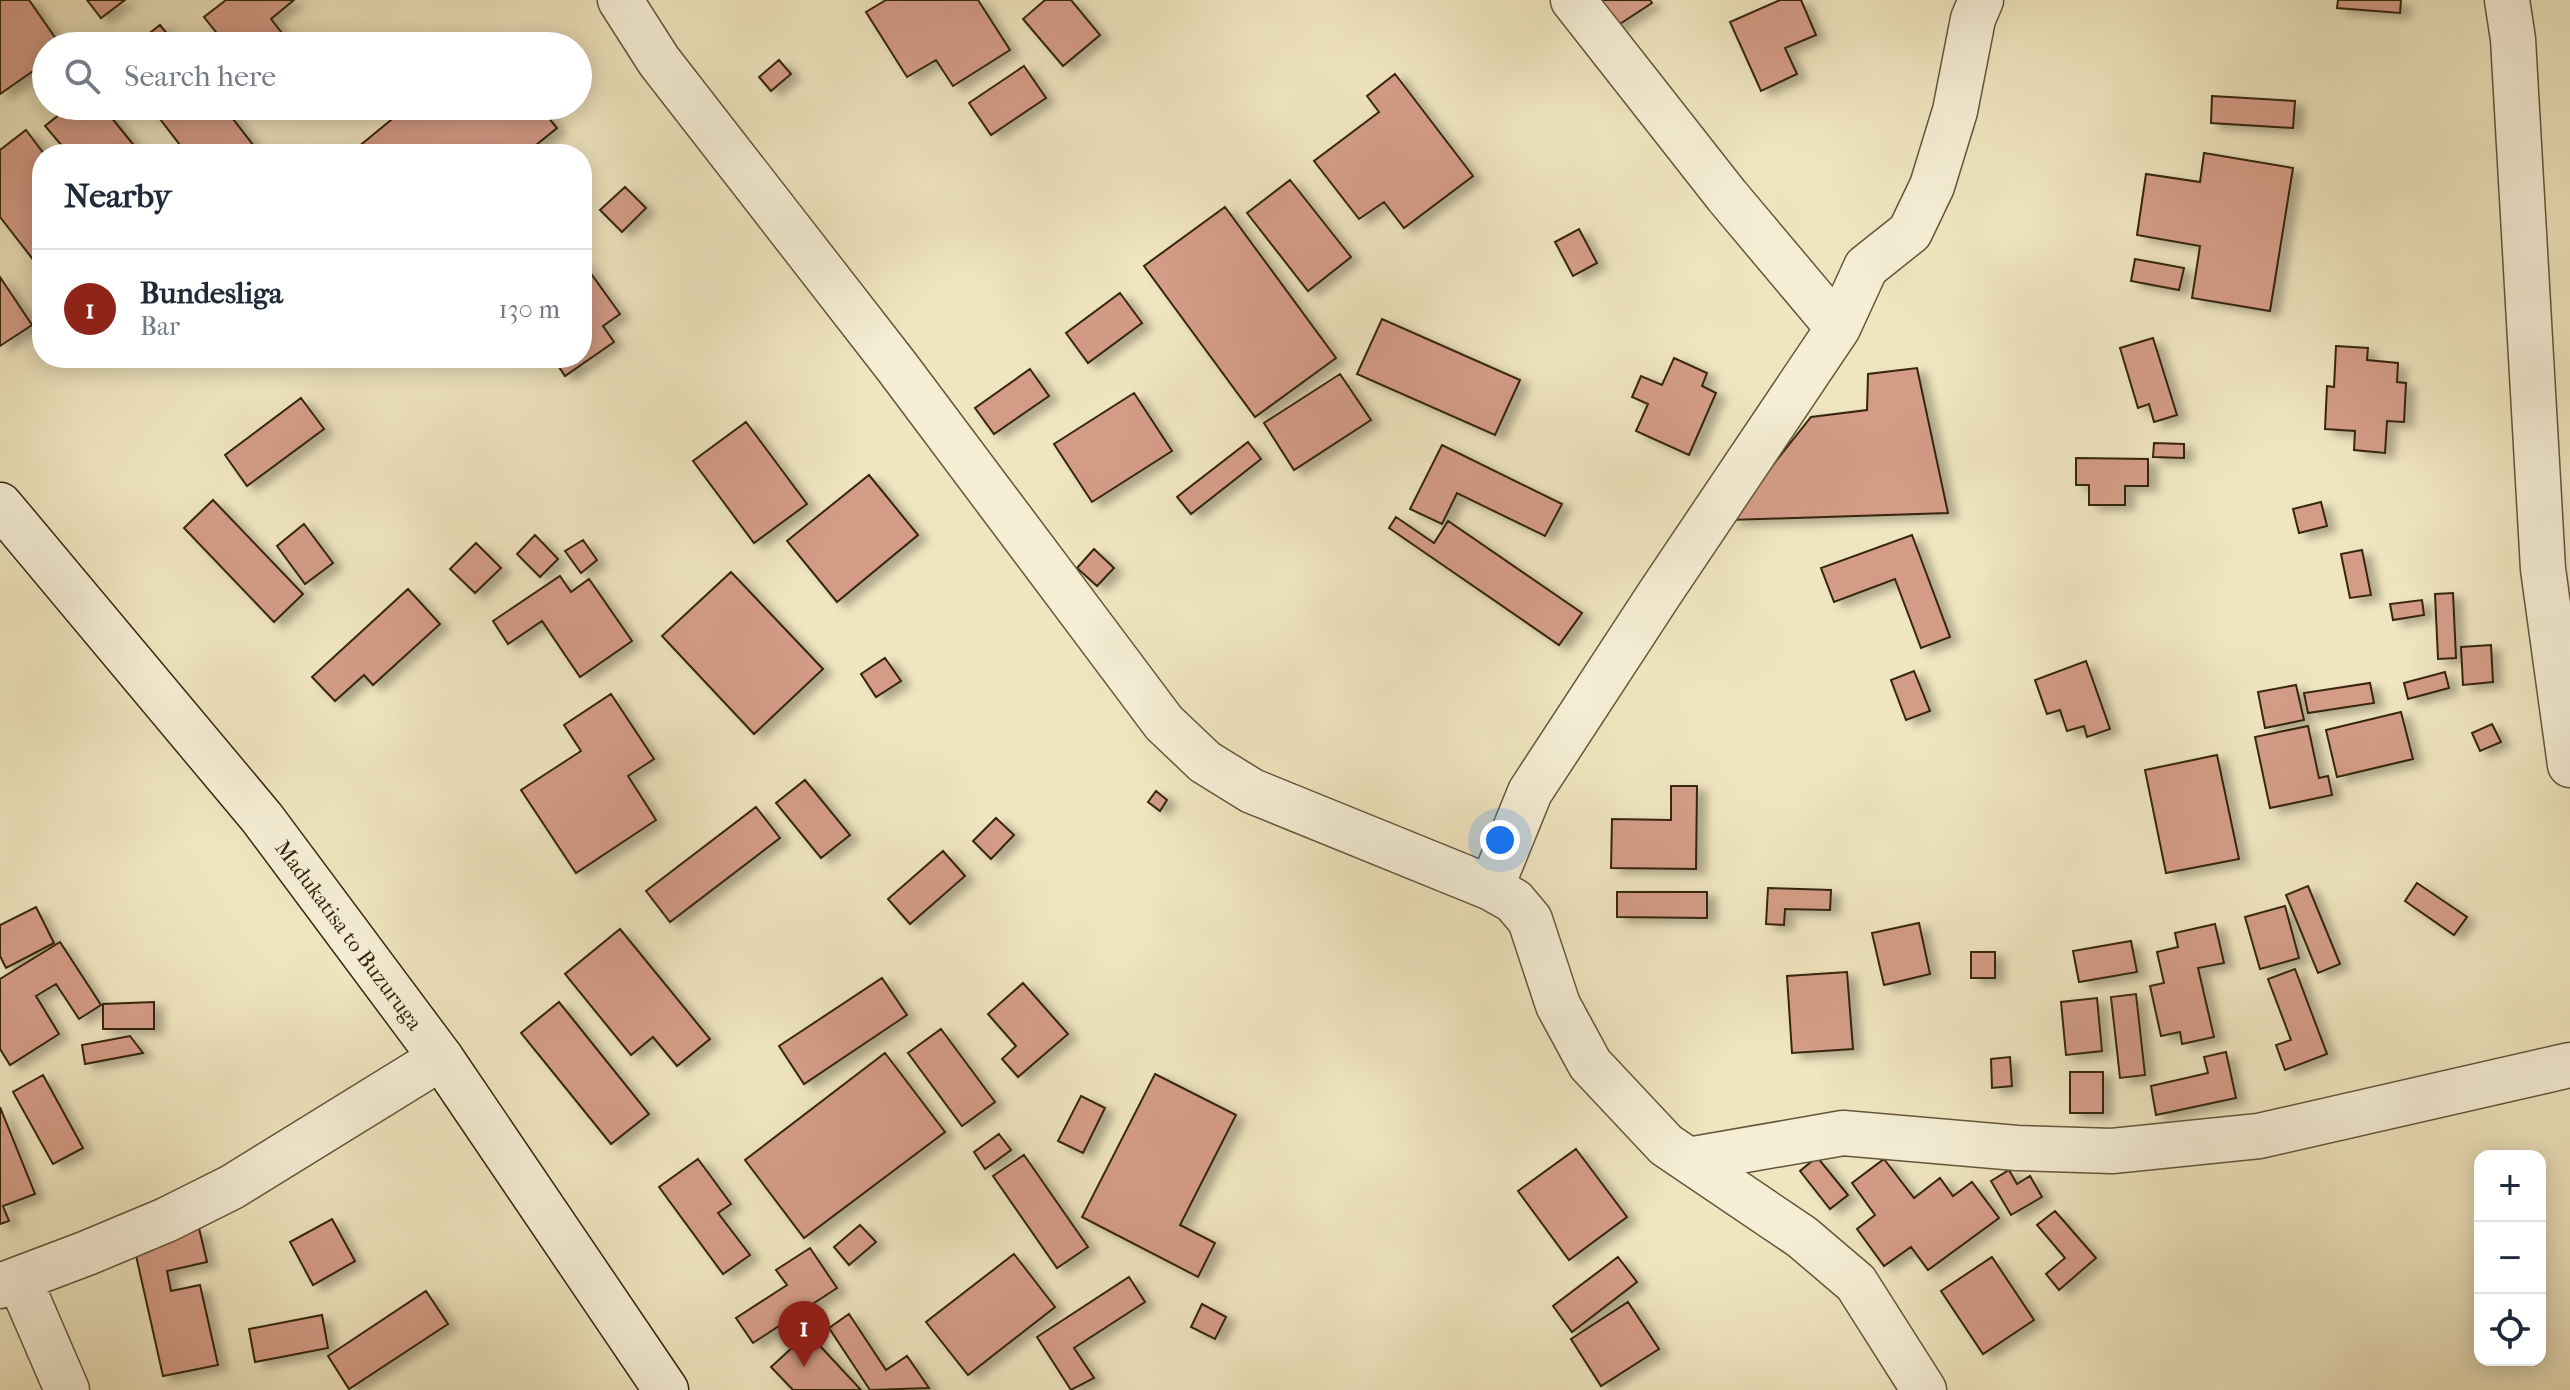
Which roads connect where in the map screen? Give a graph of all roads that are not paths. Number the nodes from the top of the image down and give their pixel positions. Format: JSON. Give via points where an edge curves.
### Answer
{"nodes":[{"id":1,"x":620,"y":0,"type":"edge"},
{"id":2,"x":1573,"y":0,"type":"edge"},
{"id":3,"x":1981,"y":0,"type":"edge"},
{"id":4,"x":2507,"y":0,"type":"edge"},
{"id":5,"x":1838,"y":328,"type":"junction"},
{"id":6,"x":4,"y":519,"type":"edge"},
{"id":7,"x":2570,"y":765,"type":"edge"},
{"id":8,"x":1491,"y":888,"type":"junction"},
{"id":9,"x":441,"y":1058,"type":"junction"},
{"id":10,"x":2570,"y":1065,"type":"edge"},
{"id":11,"x":1688,"y":1160,"type":"junction"},
{"id":12,"x":10,"y":1282,"type":"edge"},
{"id":13,"x":67,"y":1390,"type":"edge"},
{"id":14,"x":666,"y":1390,"type":"edge"},
{"id":15,"x":1924,"y":1390,"type":"edge"}],
"edges":[{"from":1,"to":8,"type":"street","via":[[659,61],[1164,723],[1205,762],[1252,791]]},
{"from":2,"to":5,"type":"street"},
{"from":3,"to":5,"type":"street","via":[[1932,186],[1910,232],[1866,267]]},
{"from":4,"to":7,"type":"street","via":[[2543,569]]},
{"from":5,"to":8,"type":"street","via":[[1530,792]]},
{"from":6,"to":9,"type":"street","name":"Madukatisa to Buzuruga","via":[[262,818]]},
{"from":8,"to":11,"type":"street","via":[[1514,901],[1530,920],[1558,1005],[1590,1064],[1666,1145]]},
{"from":9,"to":12,"type":"street","via":[[232,1187],[166,1220]]},
{"from":9,"to":14,"type":"street","name":"Madukatisa to Buzuruga"},
{"from":10,"to":11,"type":"street","via":[[2259,1136],[2112,1151],[1843,1133]]},
{"from":11,"to":15,"type":"street","via":[[1802,1237],[1856,1283]]},
{"from":12,"to":13,"type":"street"}]}
